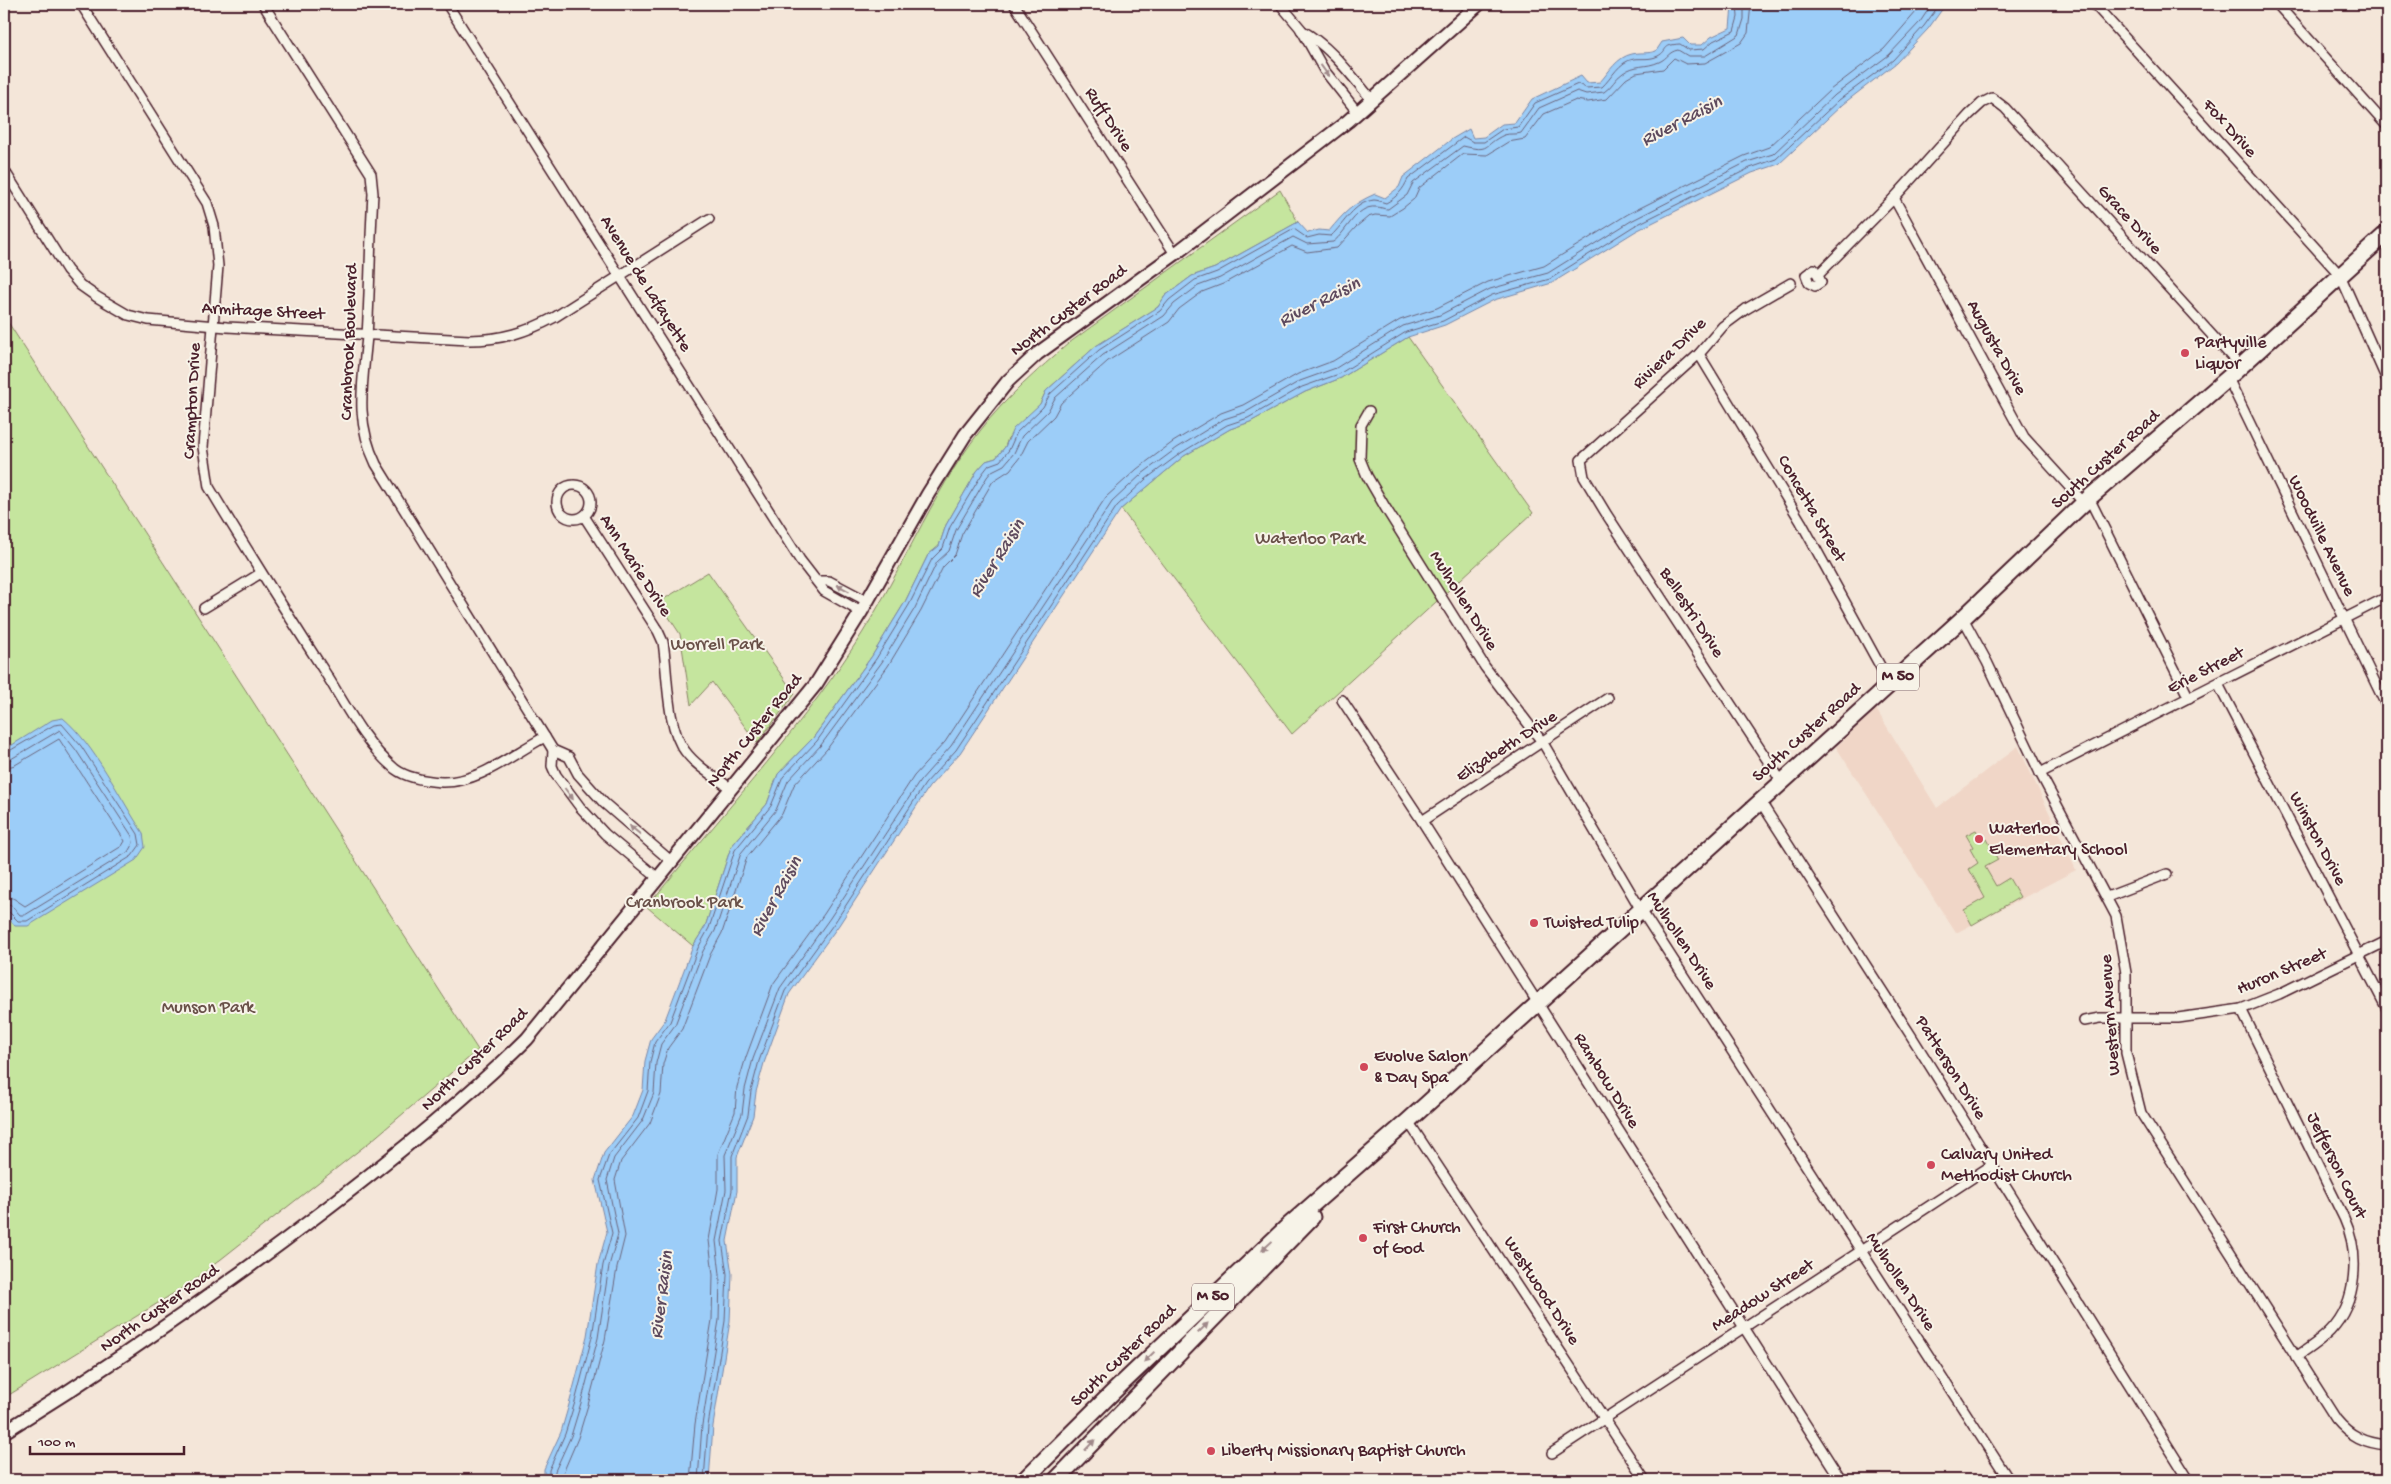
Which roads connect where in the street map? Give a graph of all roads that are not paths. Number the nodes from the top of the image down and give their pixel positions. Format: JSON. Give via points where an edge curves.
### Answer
{"nodes":[{"id":1,"x":81,"y":4,"type":"edge"},
{"id":2,"x":263,"y":4,"type":"edge"},
{"id":3,"x":447,"y":4,"type":"edge"},
{"id":4,"x":1014,"y":4,"type":"edge"},
{"id":5,"x":1280,"y":4,"type":"edge"},
{"id":6,"x":1479,"y":4,"type":"edge"},
{"id":7,"x":2094,"y":4,"type":"edge"},
{"id":8,"x":2277,"y":4,"type":"edge"},
{"id":9,"x":1301,"y":30,"type":"junction"},
{"id":10,"x":1372,"y":100,"type":"junction"},
{"id":11,"x":1358,"y":113,"type":"junction"},
{"id":12,"x":2387,"y":126,"type":"edge"},
{"id":13,"x":4,"y":170,"type":"edge"},
{"id":14,"x":1894,"y":198,"type":"junction"},
{"id":15,"x":709,"y":219,"type":"dead end"},
{"id":16,"x":2387,"y":233,"type":"edge"},
{"id":17,"x":1175,"y":254,"type":"junction"},
{"id":18,"x":1818,"y":275,"type":"dead end"},
{"id":19,"x":2340,"y":275,"type":"junction"},
{"id":20,"x":620,"y":276,"type":"junction"},
{"id":21,"x":1791,"y":283,"type":"dead end"},
{"id":22,"x":213,"y":326,"type":"junction"},
{"id":23,"x":367,"y":334,"type":"junction"},
{"id":24,"x":1699,"y":354,"type":"junction"},
{"id":25,"x":2240,"y":366,"type":"junction"},
{"id":26,"x":2228,"y":378,"type":"junction"},
{"id":27,"x":2387,"y":380,"type":"edge"},
{"id":28,"x":1369,"y":411,"type":"dead end"},
{"id":29,"x":1581,"y":460,"type":"joint"},
{"id":30,"x":2087,"y":500,"type":"junction"},
{"id":31,"x":584,"y":516,"type":"dead end"},
{"id":32,"x":260,"y":572,"type":"junction"},
{"id":33,"x":2387,"y":597,"type":"edge"},
{"id":34,"x":864,"y":607,"type":"junction"},
{"id":35,"x":204,"y":608,"type":"dead end"},
{"id":36,"x":1962,"y":618,"type":"junction"},
{"id":37,"x":2344,"y":619,"type":"junction"},
{"id":38,"x":1890,"y":684,"type":"junction"},
{"id":39,"x":2218,"y":684,"type":"junction"},
{"id":40,"x":1608,"y":698,"type":"dead end"},
{"id":41,"x":2189,"y":698,"type":"junction"},
{"id":42,"x":1342,"y":700,"type":"dead end"},
{"id":43,"x":2387,"y":707,"type":"edge"},
{"id":44,"x":545,"y":737,"type":"junction"},
{"id":45,"x":1543,"y":744,"type":"junction"},
{"id":46,"x":553,"y":750,"type":"junction"},
{"id":47,"x":2040,"y":773,"type":"junction"},
{"id":48,"x":1781,"y":780,"type":"junction"},
{"id":49,"x":730,"y":788,"type":"junction"},
{"id":50,"x":1760,"y":801,"type":"junction"},
{"id":51,"x":1422,"y":821,"type":"junction"},
{"id":52,"x":672,"y":862,"type":"junction"},
{"id":53,"x":2166,"y":874,"type":"dead end"},
{"id":54,"x":659,"y":879,"type":"junction"},
{"id":55,"x":2107,"y":897,"type":"junction"},
{"id":56,"x":1641,"y":910,"type":"junction"},
{"id":57,"x":2387,"y":941,"type":"edge"},
{"id":58,"x":2360,"y":955,"type":"junction"},
{"id":59,"x":1537,"y":1003,"type":"junction"},
{"id":60,"x":2241,"y":1009,"type":"junction"},
{"id":61,"x":2387,"y":1009,"type":"edge"},
{"id":62,"x":2126,"y":1018,"type":"junction"},
{"id":63,"x":2084,"y":1020,"type":"dead end"},
{"id":64,"x":1408,"y":1121,"type":"junction"},
{"id":65,"x":1992,"y":1165,"type":"junction"},
{"id":66,"x":1862,"y":1251,"type":"junction"},
{"id":67,"x":1743,"y":1328,"type":"junction"},
{"id":68,"x":2296,"y":1357,"type":"junction"},
{"id":69,"x":1605,"y":1419,"type":"junction"},
{"id":70,"x":4,"y":1432,"type":"edge"},
{"id":71,"x":2387,"y":1445,"type":"edge"},
{"id":72,"x":1552,"y":1454,"type":"dead end"},
{"id":73,"x":1024,"y":1480,"type":"edge"},
{"id":74,"x":1056,"y":1480,"type":"edge"},
{"id":75,"x":1645,"y":1480,"type":"edge"},
{"id":76,"x":1841,"y":1480,"type":"edge"},
{"id":77,"x":2008,"y":1480,"type":"edge"},
{"id":78,"x":2189,"y":1480,"type":"edge"}],
"edges":[{"from":1,"to":22,"type":"street","name":"Crampton Drive","via":[[207,203],[214,226],[218,266]]},
{"from":2,"to":23,"type":"street","name":"Cranbrook Boulevard","via":[[371,174]]},
{"from":3,"to":20,"type":"street","name":"Avenue de Lafayette"},
{"from":4,"to":17,"type":"street","name":"Ruff Drive"},
{"from":5,"to":9,"type":"street"},
{"from":6,"to":10,"type":"street","name":"North Custer Road"},
{"from":7,"to":19,"type":"street","name":"Fox Drive"},
{"from":8,"to":12,"type":"street"},
{"from":9,"to":10,"type":"street","via":[[1315,38],[1337,59]]},
{"from":9,"to":11,"type":"street","one_way":true,"via":[[1324,70]]},
{"from":10,"to":11,"type":"street","name":"North Custer Road"},
{"from":11,"to":17,"type":"street","name":"North Custer Road"},
{"from":13,"to":22,"type":"street","name":"Armitage Street","via":[[66,270],[96,297],[128,315]]},
{"from":14,"to":18,"type":"street"},
{"from":14,"to":25,"type":"street","name":"Grace Drive","via":[[1969,115],[1992,98],[2005,108]]},
{"from":14,"to":30,"type":"street","name":"Augusta Drive","via":[[2024,437]]},
{"from":15,"to":20,"type":"street","name":"Armitage Street"},
{"from":16,"to":19,"type":"main road","name":"South Custer Road","number":"M 50"},
{"from":17,"to":34,"type":"street","name":"North Custer Road","via":[[1037,354],[1008,381],[965,435]]},
{"from":19,"to":25,"type":"main road","name":"South Custer Road","number":"M 50"},
{"from":19,"to":27,"type":"street","name":"Fox Drive"},
{"from":20,"to":23,"type":"street","name":"Armitage Street","via":[[538,326],[492,340]]},
{"from":20,"to":34,"type":"street","name":"Avenue de Lafayette","via":[[800,560],[817,581],[829,581]]},
{"from":21,"to":24,"type":"street","name":"Riviera Drive","via":[[1723,326]]},
{"from":22,"to":23,"type":"street","name":"Armitage Street"},
{"from":22,"to":32,"type":"street","name":"Crampton Drive","via":[[203,447],[205,472],[210,487]]},
{"from":23,"to":44,"type":"street","name":"Cranbrook Boulevard","via":[[361,412],[369,450],[395,498]]},
{"from":24,"to":29,"type":"street","name":"Riviera Drive"},
{"from":24,"to":38,"type":"street","name":"Concetta Street","via":[[1801,522]]},
{"from":25,"to":26,"type":"main road","name":"South Custer Road","number":"M 50"},
{"from":26,"to":30,"type":"main road","name":"South Custer Road","number":"M 50"},
{"from":26,"to":37,"type":"street","name":"Woodville Avenue"},
{"from":28,"to":45,"type":"street","name":"Mulhollen Drive","via":[[1360,425],[1359,446],[1367,476],[1485,667]]},
{"from":29,"to":48,"type":"street","name":"Bellestri Drive","via":[[1584,477],[1607,515]]},
{"from":30,"to":36,"type":"main road","name":"South Custer Road","number":"M 50"},
{"from":30,"to":41,"type":"street"},
{"from":31,"to":49,"type":"street","name":"Ann Marie Drive","via":[[658,631],[680,745]]},
{"from":32,"to":35,"type":"street"},
{"from":32,"to":44,"type":"street","name":"Crampton Drive","via":[[372,746],[397,770],[427,780],[465,780]]},
{"from":33,"to":37,"type":"street","name":"Erie Street"},
{"from":34,"to":49,"type":"street","name":"North Custer Road","via":[[816,684]]},
{"from":36,"to":38,"type":"main road","name":"South Custer Road","number":"M 50"},
{"from":36,"to":47,"type":"street","name":"Western Avenue","via":[[1987,662]]},
{"from":37,"to":39,"type":"street","name":"Erie Street"},
{"from":37,"to":43,"type":"street","name":"Woodville Avenue"},
{"from":38,"to":48,"type":"main road","name":"South Custer Road","number":"M 50"},
{"from":39,"to":41,"type":"street","name":"Erie Street"},
{"from":39,"to":58,"type":"street","name":"Winston Drive"},
{"from":40,"to":45,"type":"street","name":"Elizabeth Drive"},
{"from":41,"to":47,"type":"street","name":"Erie Street"},
{"from":42,"to":51,"type":"street","name":"Rambow Drive"},
{"from":44,"to":46,"type":"street","name":"Cranbrook Boulevard"},
{"from":45,"to":51,"type":"street","name":"Elizabeth Drive"},
{"from":45,"to":56,"type":"street","name":"Mulhollen Drive"},
{"from":52,"to":46,"type":"street","name":"Cranbrook Boulevard","one_way":true,"via":[[604,803],[578,774],[570,757]]},
{"from":46,"to":54,"type":"street","name":"Cranbrook Boulevard","one_way":true,"via":[[552,766],[556,775],[580,807],[605,834]]},
{"from":47,"to":55,"type":"street","name":"Western Avenue"},
{"from":48,"to":50,"type":"main road","name":"South Custer Road","number":"M 50"},
{"from":49,"to":52,"type":"street","name":"North Custer Road"},
{"from":50,"to":56,"type":"main road","name":"South Custer Road","number":"M 50"},
{"from":50,"to":65,"type":"street","name":"Patterson Drive"},
{"from":51,"to":59,"type":"street","name":"Rambow Drive"},
{"from":52,"to":54,"type":"street","name":"North Custer Road"},
{"from":53,"to":55,"type":"street"},
{"from":54,"to":70,"type":"street","name":"North Custer Road","via":[[527,1039],[451,1110],[213,1295],[102,1371]]},
{"from":55,"to":62,"type":"street","name":"Western Avenue","via":[[2116,916],[2124,955]]},
{"from":56,"to":59,"type":"main road","name":"South Custer Road","number":"M 50"},
{"from":56,"to":66,"type":"street","name":"Mulhollen Drive"},
{"from":57,"to":58,"type":"street","name":"Huron Street"},
{"from":58,"to":60,"type":"street","name":"Huron Street"},
{"from":58,"to":61,"type":"street","name":"Winston Drive"},
{"from":59,"to":64,"type":"main road","name":"South Custer Road","number":"M 50"},
{"from":59,"to":67,"type":"street","name":"Rambow Drive"},
{"from":60,"to":62,"type":"street","name":"Huron Street","via":[[2178,1018]]},
{"from":60,"to":68,"type":"street","name":"Jefferson Court","via":[[2344,1218],[2354,1246],[2353,1278],[2342,1313],[2331,1330]]},
{"from":62,"to":63,"type":"street","name":"Huron Street"},
{"from":62,"to":68,"type":"street","name":"Western Avenue","via":[[2126,1053],[2141,1113]]},
{"from":64,"to":69,"type":"street","name":"Westwood Drive"},
{"from":64,"to":73,"type":"main road","name":"South Custer Road","number":"M 50","one_way":true,"via":[[1266,1246]]},
{"from":74,"to":64,"type":"main road","name":"South Custer Road","number":"M 50","one_way":true},
{"from":65,"to":66,"type":"street","name":"Meadow Street"},
{"from":65,"to":78,"type":"street","name":"Patterson Drive"},
{"from":66,"to":67,"type":"street","name":"Meadow Street"},
{"from":66,"to":77,"type":"street","name":"Mulhollen Drive"},
{"from":67,"to":69,"type":"street","name":"Meadow Street"},
{"from":67,"to":76,"type":"street","name":"Rambow Drive"},
{"from":68,"to":71,"type":"street","name":"Western Avenue","via":[[2342,1426],[2364,1441]]},
{"from":69,"to":72,"type":"street","name":"Meadow Street"},
{"from":69,"to":75,"type":"street","name":"Westwood Drive"}]}
